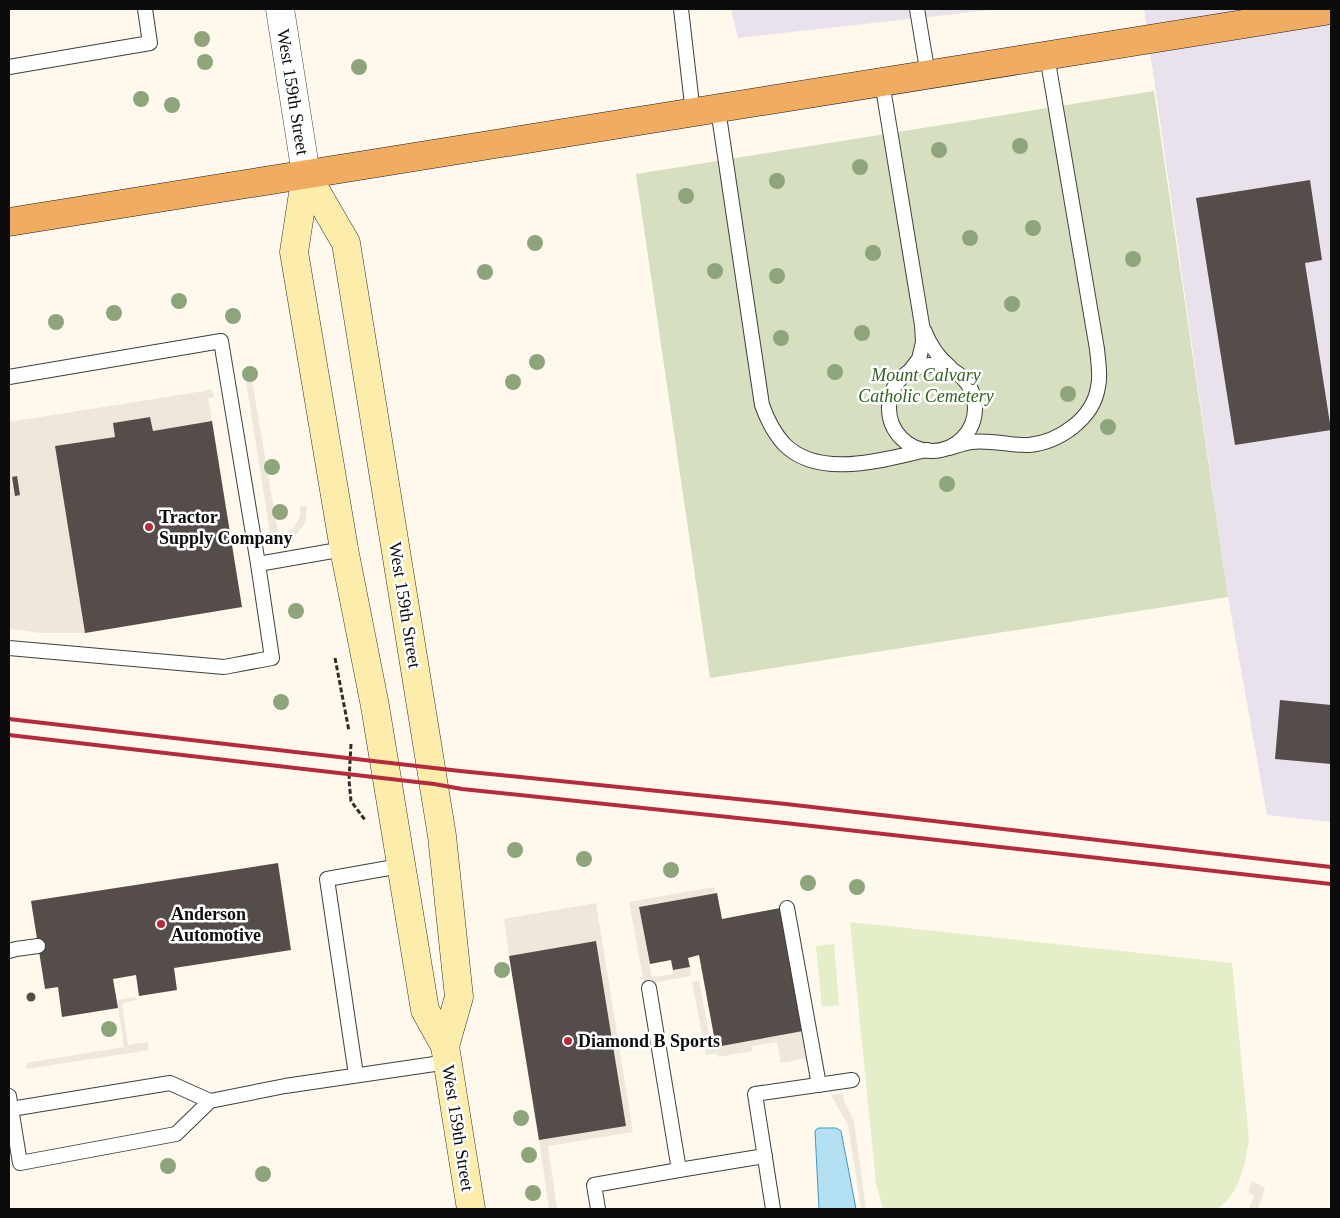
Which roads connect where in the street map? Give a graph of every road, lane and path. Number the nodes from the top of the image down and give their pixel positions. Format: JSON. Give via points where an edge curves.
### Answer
{"nodes":[{"id":1,"x":145,"y":9,"type":"edge"},
{"id":2,"x":280,"y":9,"type":"edge"},
{"id":3,"x":681,"y":9,"type":"edge"},
{"id":4,"x":917,"y":9,"type":"edge"},
{"id":5,"x":1331,"y":10,"type":"edge"},
{"id":6,"x":1047,"y":56,"type":"junction"},
{"id":7,"x":9,"y":66,"type":"edge"},
{"id":8,"x":928,"y":75,"type":"junction"},
{"id":9,"x":882,"y":82,"type":"junction"},
{"id":10,"x":706,"y":111,"type":"junction"},
{"id":11,"x":306,"y":174,"type":"junction"},
{"id":12,"x":9,"y":222,"type":"edge"},
{"id":13,"x":922,"y":325,"type":"junction"},
{"id":14,"x":953,"y":370,"type":"junction"},
{"id":15,"x":909,"y":372,"type":"junction"},
{"id":16,"x":9,"y":377,"type":"edge"},
{"id":17,"x":975,"y":416,"type":"junction"},
{"id":18,"x":895,"y":429,"type":"junction"},
{"id":19,"x":994,"y":442,"type":"junction"},
{"id":20,"x":949,"y":448,"type":"junction"},
{"id":21,"x":927,"y":450,"type":"junction"},
{"id":22,"x":891,"y":458,"type":"junction"},
{"id":23,"x":344,"y":549,"type":"junction"},
{"id":24,"x":258,"y":564,"type":"junction"},
{"id":25,"x":9,"y":648,"type":"edge"},
{"id":26,"x":334,"y":654,"type":"dead end"},
{"id":27,"x":367,"y":822,"type":"dead end"},
{"id":28,"x":400,"y":866,"type":"junction"},
{"id":29,"x":787,"y":908,"type":"dead end"},
{"id":30,"x":38,"y":946,"type":"dead end"},
{"id":31,"x":9,"y":951,"type":"edge"},
{"id":32,"x":649,"y":988,"type":"dead end"},
{"id":33,"x":446,"y":1054,"type":"junction"},
{"id":34,"x":356,"y":1075,"type":"junction"},
{"id":35,"x":852,"y":1080,"type":"dead end"},
{"id":36,"x":819,"y":1085,"type":"junction"},
{"id":37,"x":210,"y":1101,"type":"junction"},
{"id":38,"x":10,"y":1102,"type":"edge"},
{"id":39,"x":764,"y":1156,"type":"junction"},
{"id":40,"x":679,"y":1170,"type":"junction"},
{"id":41,"x":472,"y":1209,"type":"edge"},
{"id":42,"x":598,"y":1209,"type":"edge"},
{"id":43,"x":773,"y":1209,"type":"edge"}],
"edges":[{"from":1,"to":7,"type":"lane","via":[[150,43]]},
{"from":2,"to":11,"type":"street","name":"West 159th Street"},
{"from":3,"to":10,"type":"lane"},
{"from":4,"to":8,"type":"lane"},
{"from":5,"to":6,"type":"highway"},
{"from":6,"to":8,"type":"highway"},
{"from":6,"to":19,"type":"lane","via":[[1097,349],[1099,387],[1088,411],[1062,435],[1030,445]]},
{"from":8,"to":9,"type":"highway"},
{"from":9,"to":10,"type":"highway"},
{"from":9,"to":13,"type":"lane"},
{"from":10,"to":11,"type":"highway"},
{"from":10,"to":22,"type":"lane","via":[[767,419],[785,445],[812,460],[841,465]]},
{"from":11,"to":12,"type":"highway"},
{"from":11,"to":23,"type":"main road","name":"West 159th Street","via":[[294,252]]},
{"from":11,"to":33,"type":"main road","name":"West 159th Street","via":[[346,243],[432,768],[459,997]]},
{"from":13,"to":14,"type":"lane","via":[[935,353]]},
{"from":13,"to":15,"type":"lane","via":[[920,359]]},
{"from":14,"to":15,"type":"lane","via":[[934,365],[921,366]]},
{"from":14,"to":17,"type":"lane","via":[[969,385],[975,399]]},
{"from":15,"to":18,"type":"lane","via":[[898,381],[892,392],[889,405]]},
{"from":16,"to":24,"type":"lane","via":[[220,341]]},
{"from":17,"to":19,"type":"lane","via":[[978,428]]},
{"from":17,"to":20,"type":"lane","via":[[971,428]]},
{"from":18,"to":21,"type":"lane","via":[[906,443]]},
{"from":18,"to":22,"type":"lane","via":[[895,450]]},
{"from":19,"to":20,"type":"lane","via":[[972,442]]},
{"from":20,"to":21,"type":"lane"},
{"from":21,"to":22,"type":"lane"},
{"from":23,"to":24,"type":"lane"},
{"from":23,"to":28,"type":"main road","name":"West 159th Street","via":[[375,706]]},
{"from":24,"to":25,"type":"lane","via":[[272,658],[224,667]]},
{"from":26,"to":27,"type":"path","via":[[352,746],[351,801]]},
{"from":28,"to":33,"type":"main road","name":"West 159th Street","via":[[425,1010]]},
{"from":28,"to":34,"type":"lane","via":[[327,879]]},
{"from":29,"to":36,"type":"lane"},
{"from":30,"to":31,"type":"lane"},
{"from":32,"to":40,"type":"lane"},
{"from":33,"to":34,"type":"lane"},
{"from":33,"to":41,"type":"main road","name":"West 159th Street"},
{"from":34,"to":37,"type":"lane"},
{"from":35,"to":36,"type":"lane"},
{"from":36,"to":39,"type":"lane","via":[[755,1094]]},
{"from":37,"to":38,"type":"lane","via":[[170,1083]]},
{"from":37,"to":38,"type":"lane","via":[[176,1134],[20,1163]]},
{"from":39,"to":40,"type":"lane"},
{"from":39,"to":43,"type":"lane"},
{"from":40,"to":42,"type":"lane","via":[[594,1185]]}]}
